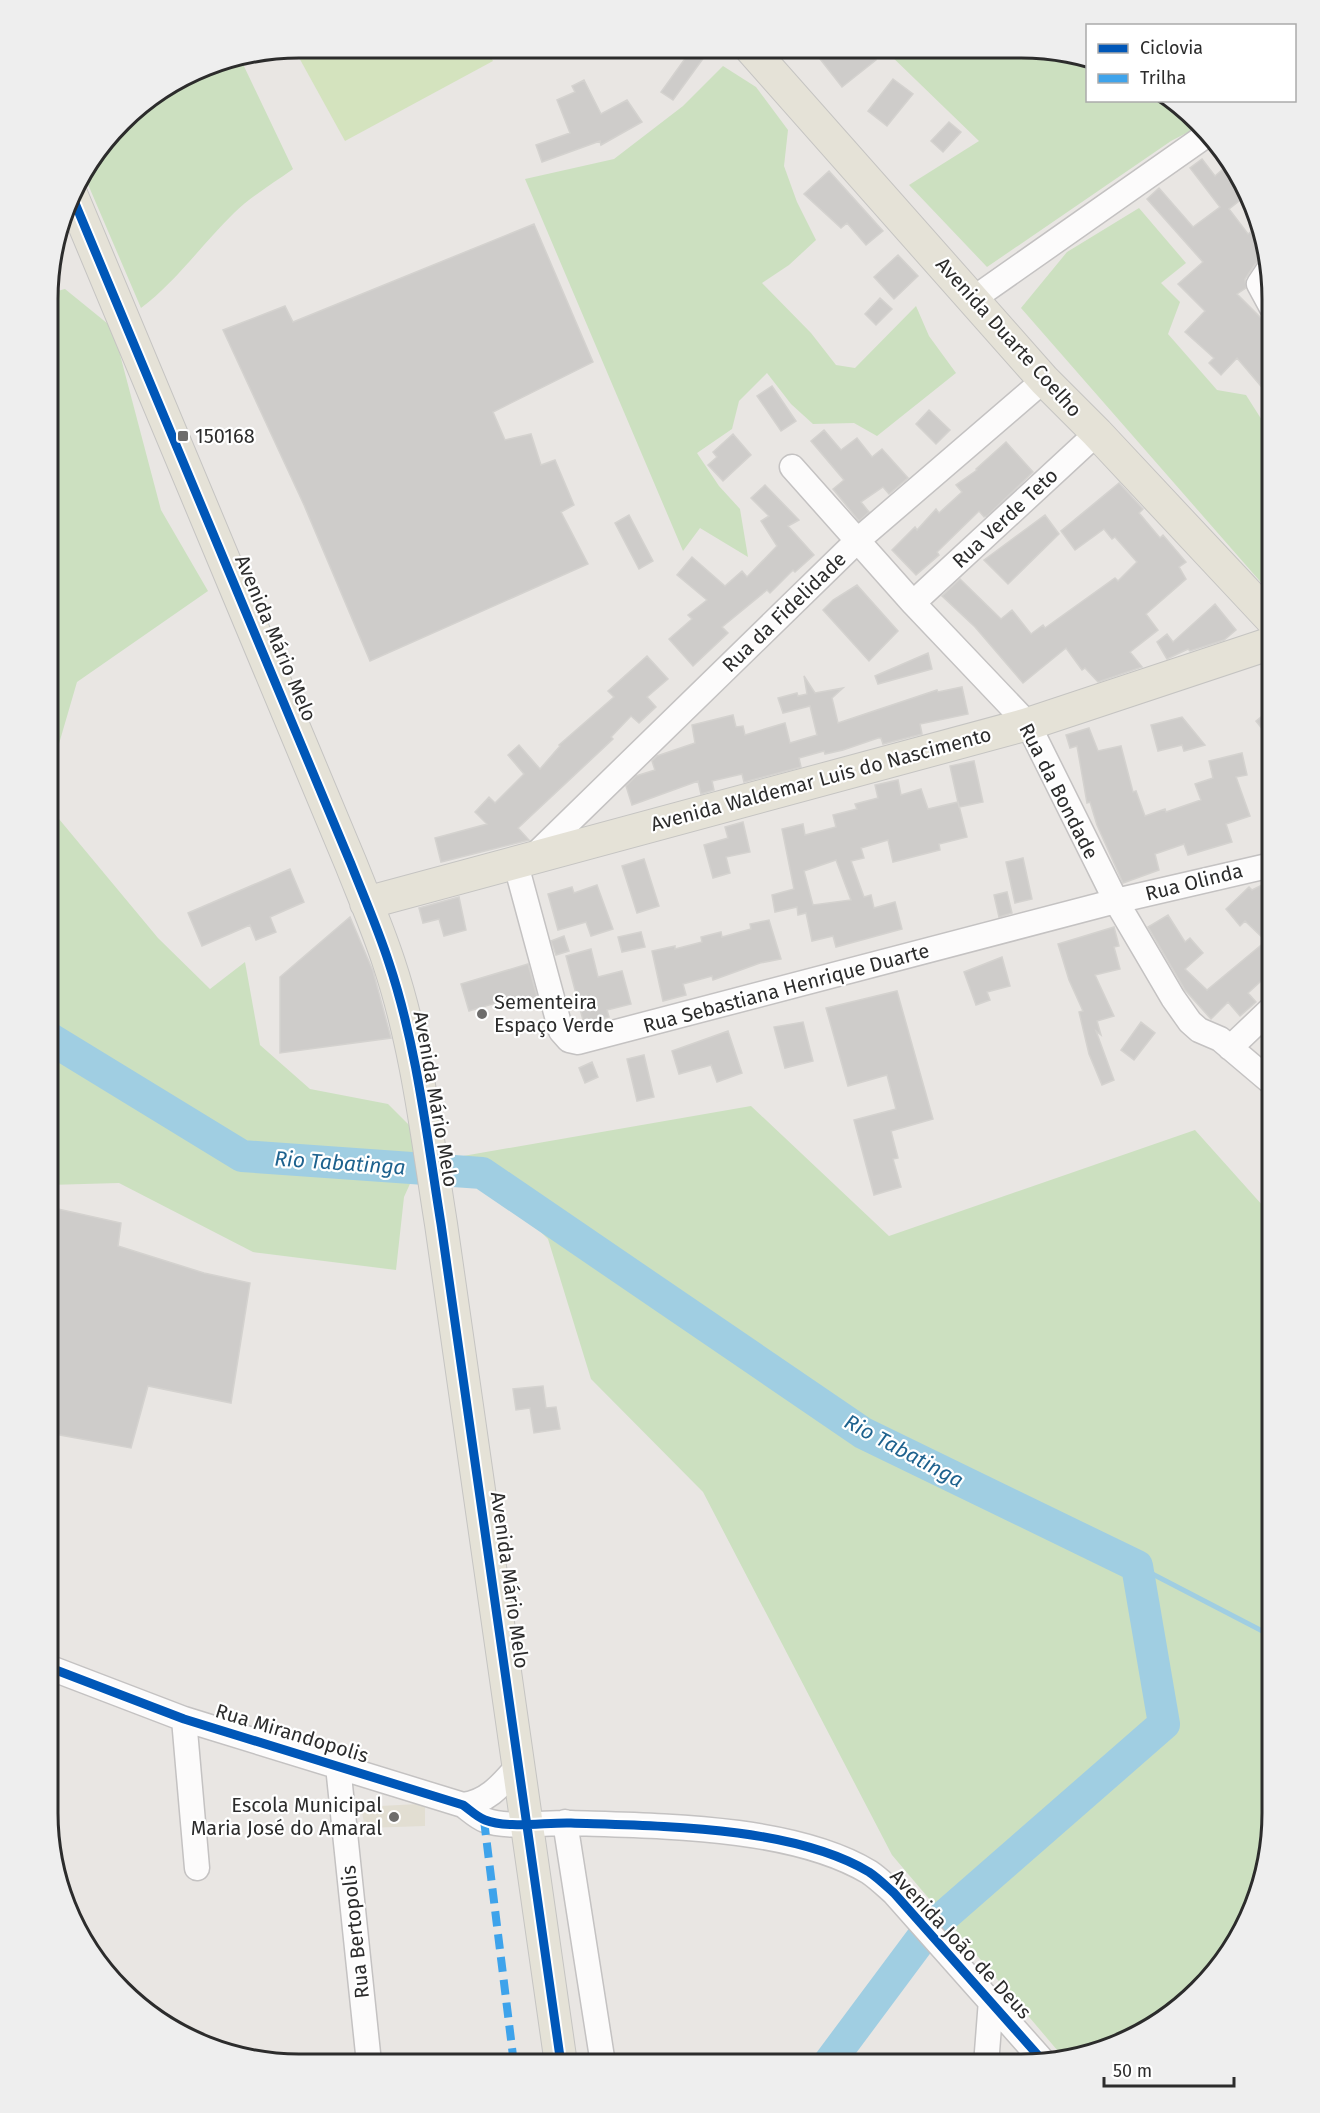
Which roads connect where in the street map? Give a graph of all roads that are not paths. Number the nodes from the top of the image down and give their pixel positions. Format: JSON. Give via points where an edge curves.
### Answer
{"nodes":[{"id":1,"x":759,"y":58,"type":"edge"},
{"id":2,"x":1202,"y":140,"type":"edge"},
{"id":3,"x":77,"y":208,"type":"edge"},
{"id":4,"x":973,"y":299,"type":"junction"},
{"id":5,"x":1044,"y":380,"type":"junction"},
{"id":6,"x":1097,"y":433,"type":"junction"},
{"id":7,"x":792,"y":467,"type":"dead end"},
{"id":8,"x":858,"y":540,"type":"junction"},
{"id":9,"x":913,"y":603,"type":"junction"},
{"id":10,"x":1262,"y":609,"type":"edge"},
{"id":11,"x":1262,"y":646,"type":"edge"},
{"id":12,"x":1028,"y":724,"type":"junction"},
{"id":13,"x":525,"y":858,"type":"junction"},
{"id":14,"x":1262,"y":867,"type":"edge"},
{"id":15,"x":1116,"y":901,"type":"junction"},
{"id":16,"x":366,"y":903,"type":"junction"},
{"id":17,"x":1262,"y":1018,"type":"edge"},
{"id":18,"x":1230,"y":1048,"type":"junction"},
{"id":19,"x":1262,"y":1075,"type":"edge"},
{"id":20,"x":58,"y":1670,"type":"edge"},
{"id":21,"x":184,"y":1719,"type":"junction"},
{"id":22,"x":338,"y":1766,"type":"junction"},
{"id":23,"x":518,"y":1766,"type":"junction"},
{"id":24,"x":463,"y":1805,"type":"junction"},
{"id":25,"x":565,"y":1822,"type":"junction"},
{"id":26,"x":526,"y":1823,"type":"junction"},
{"id":27,"x":197,"y":1868,"type":"dead end"},
{"id":28,"x":991,"y":2000,"type":"junction"},
{"id":29,"x":368,"y":2054,"type":"edge"},
{"id":30,"x":560,"y":2054,"type":"edge"},
{"id":31,"x":601,"y":2054,"type":"edge"},
{"id":32,"x":987,"y":2054,"type":"edge"},
{"id":33,"x":1037,"y":2054,"type":"edge"}],
"edges":[{"from":1,"to":4,"type":"main road","name":"Avenida Duarte Coelho"},
{"from":2,"to":4,"type":"street"},
{"from":3,"to":16,"type":"main road","name":"Avenida Mário Melo"},
{"from":4,"to":5,"type":"main road","name":"Avenida Duarte Coelho"},
{"from":5,"to":6,"type":"main road","name":"Avenida Duarte Coelho"},
{"from":5,"to":8,"type":"street","name":"Rua da Fidelidade"},
{"from":6,"to":9,"type":"street","name":"Rua Verde Teto"},
{"from":6,"to":10,"type":"main road","name":"Avenida Duarte Coelho"},
{"from":7,"to":8,"type":"street","name":"Rua da Bondade"},
{"from":8,"to":9,"type":"street","name":"Rua da Bondade"},
{"from":8,"to":13,"type":"street","name":"Rua da Fidelidade"},
{"from":9,"to":12,"type":"street","name":"Rua da Bondade"},
{"from":11,"to":12,"type":"main road","name":"Avenida Waldemar Luis do Nascimento"},
{"from":12,"to":13,"type":"main road","name":"Avenida Waldemar Luis do Nascimento"},
{"from":12,"to":15,"type":"street","name":"Rua da Bondade"},
{"from":13,"to":15,"type":"street","name":"Rua Sebastiana Henrique Duarte","via":[[561,1031],[569,1040],[578,1042]]},
{"from":13,"to":16,"type":"main road","name":"Avenida Waldemar Luis do Nascimento"},
{"from":14,"to":15,"type":"street","name":"Rua Olinda"},
{"from":15,"to":18,"type":"street","name":"Rua da Bondade","via":[[1190,1022]]},
{"from":16,"to":23,"type":"main road","name":"Avenida Mário Melo","via":[[404,1015],[428,1144]]},
{"from":17,"to":18,"type":"street"},
{"from":18,"to":19,"type":"street","name":"Rua da Bondade"},
{"from":20,"to":21,"type":"street","name":"Rua Mirandopolis"},
{"from":21,"to":22,"type":"street","name":"Rua Mirandopolis"},
{"from":21,"to":27,"type":"street"},
{"from":22,"to":24,"type":"street","name":"Rua Mirandopolis"},
{"from":22,"to":29,"type":"street","name":"Rua Bertopolis"},
{"from":23,"to":24,"type":"street","via":[[486,1798]]},
{"from":23,"to":26,"type":"main road","name":"Avenida Mário Melo"},
{"from":24,"to":26,"type":"street","name":"Rua Mirandopolis","via":[[497,1824]]},
{"from":25,"to":26,"type":"street","name":"Avenida João de Deus"},
{"from":25,"to":28,"type":"street","name":"Avenida João de Deus","via":[[682,1826],[788,1842],[836,1856],[871,1873],[894,1893]]},
{"from":25,"to":31,"type":"street"},
{"from":26,"to":30,"type":"main road","name":"Avenida Mário Melo"},
{"from":28,"to":32,"type":"street"},
{"from":28,"to":33,"type":"street","name":"Avenida João de Deus"}]}
